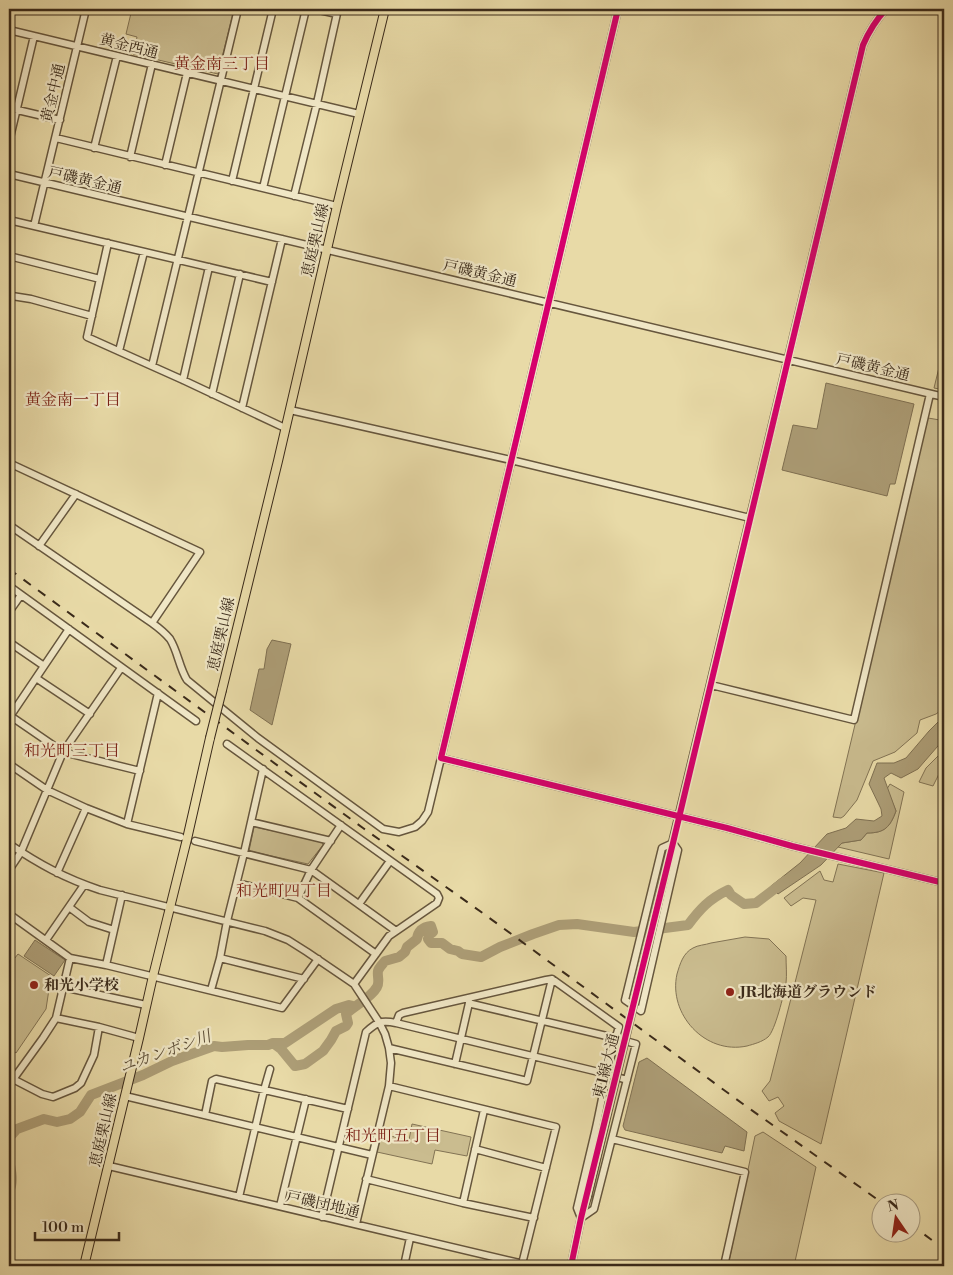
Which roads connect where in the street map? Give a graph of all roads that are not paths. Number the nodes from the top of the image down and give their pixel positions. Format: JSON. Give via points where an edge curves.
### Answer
{"nodes":[{"id":1,"x":86,"y":9,"type":"edge"},
{"id":2,"x":238,"y":9,"type":"edge"},
{"id":3,"x":273,"y":9,"type":"edge"},
{"id":4,"x":306,"y":9,"type":"edge"},
{"id":5,"x":316,"y":9,"type":"edge"},
{"id":6,"x":385,"y":9,"type":"edge"},
{"id":7,"x":618,"y":9,"type":"edge"},
{"id":8,"x":886,"y":9,"type":"edge"},
{"id":9,"x":338,"y":11,"type":"edge"},
{"id":10,"x":9,"y":30,"type":"edge"},
{"id":11,"x":34,"y":36,"type":"junction"},
{"id":12,"x":77,"y":46,"type":"junction"},
{"id":13,"x":117,"y":56,"type":"junction"},
{"id":14,"x":152,"y":64,"type":"junction"},
{"id":15,"x":187,"y":73,"type":"junction"},
{"id":16,"x":221,"y":81,"type":"junction"},
{"id":17,"x":255,"y":89,"type":"junction"},
{"id":18,"x":286,"y":96,"type":"junction"},
{"id":19,"x":317,"y":103,"type":"junction"},
{"id":20,"x":9,"y":108,"type":"edge"},
{"id":21,"x":16,"y":110,"type":"junction"},
{"id":22,"x":359,"y":114,"type":"junction"},
{"id":23,"x":60,"y":120,"type":"junction"},
{"id":24,"x":56,"y":138,"type":"junction"},
{"id":25,"x":9,"y":142,"type":"edge"},
{"id":26,"x":94,"y":148,"type":"junction"},
{"id":27,"x":130,"y":157,"type":"junction"},
{"id":28,"x":165,"y":165,"type":"junction"},
{"id":29,"x":199,"y":173,"type":"junction"},
{"id":30,"x":9,"y":174,"type":"edge"},
{"id":31,"x":232,"y":181,"type":"junction"},
{"id":32,"x":45,"y":183,"type":"junction"},
{"id":33,"x":264,"y":188,"type":"junction"},
{"id":34,"x":294,"y":196,"type":"junction"},
{"id":35,"x":337,"y":206,"type":"junction"},
{"id":36,"x":189,"y":217,"type":"junction"},
{"id":37,"x":9,"y":220,"type":"edge"},
{"id":38,"x":34,"y":226,"type":"junction"},
{"id":39,"x":282,"y":239,"type":"junction"},
{"id":40,"x":108,"y":243,"type":"junction"},
{"id":41,"x":327,"y":250,"type":"junction"},
{"id":42,"x":144,"y":252,"type":"junction"},
{"id":43,"x":9,"y":256,"type":"edge"},
{"id":44,"x":178,"y":260,"type":"junction"},
{"id":45,"x":209,"y":267,"type":"junction"},
{"id":46,"x":240,"y":274,"type":"junction"},
{"id":47,"x":100,"y":279,"type":"junction"},
{"id":48,"x":272,"y":282,"type":"junction"},
{"id":49,"x":9,"y":301,"type":"edge"},
{"id":50,"x":549,"y":302,"type":"junction"},
{"id":51,"x":92,"y":316,"type":"junction"},
{"id":52,"x":119,"y":351,"type":"junction"},
{"id":53,"x":788,"y":360,"type":"junction"},
{"id":54,"x":152,"y":366,"type":"junction"},
{"id":55,"x":183,"y":380,"type":"junction"},
{"id":56,"x":212,"y":394,"type":"junction"},
{"id":57,"x":930,"y":394,"type":"junction"},
{"id":58,"x":944,"y":397,"type":"edge"},
{"id":59,"x":242,"y":408,"type":"junction"},
{"id":60,"x":290,"y":410,"type":"junction"},
{"id":61,"x":285,"y":428,"type":"junction"},
{"id":62,"x":511,"y":460,"type":"junction"},
{"id":63,"x":9,"y":463,"type":"edge"},
{"id":64,"x":76,"y":494,"type":"junction"},
{"id":65,"x":750,"y":518,"type":"junction"},
{"id":66,"x":9,"y":525,"type":"edge"},
{"id":67,"x":39,"y":546,"type":"junction"},
{"id":68,"x":9,"y":586,"type":"edge"},
{"id":69,"x":21,"y":595,"type":"junction"},
{"id":70,"x":9,"y":612,"type":"edge"},
{"id":71,"x":152,"y":623,"type":"junction"},
{"id":72,"x":69,"y":629,"type":"junction"},
{"id":73,"x":9,"y":642,"type":"edge"},
{"id":74,"x":44,"y":666,"type":"junction"},
{"id":75,"x":121,"y":668,"type":"junction"},
{"id":76,"x":36,"y":678,"type":"junction"},
{"id":77,"x":711,"y":685,"type":"junction"},
{"id":78,"x":158,"y":693,"type":"junction"},
{"id":79,"x":90,"y":714,"type":"junction"},
{"id":80,"x":9,"y":717,"type":"edge"},
{"id":81,"x":196,"y":721,"type":"dead end"},
{"id":82,"x":227,"y":744,"type":"dead end"},
{"id":83,"x":63,"y":752,"type":"junction"},
{"id":84,"x":441,"y":758,"type":"junction"},
{"id":85,"x":9,"y":764,"type":"edge"},
{"id":86,"x":263,"y":769,"type":"junction"},
{"id":87,"x":140,"y":771,"type":"junction"},
{"id":88,"x":47,"y":790,"type":"junction"},
{"id":89,"x":86,"y":808,"type":"junction"},
{"id":90,"x":679,"y":817,"type":"junction"},
{"id":91,"x":251,"y":822,"type":"junction"},
{"id":92,"x":127,"y":824,"type":"junction"},
{"id":93,"x":341,"y":825,"type":"junction"},
{"id":94,"x":181,"y":837,"type":"dead end"},
{"id":95,"x":195,"y":841,"type":"dead end"},
{"id":96,"x":331,"y":841,"type":"junction"},
{"id":97,"x":673,"y":843,"type":"junction"},
{"id":98,"x":9,"y":844,"type":"edge"},
{"id":99,"x":21,"y":852,"type":"junction"},
{"id":100,"x":244,"y":853,"type":"junction"},
{"id":101,"x":390,"y":861,"type":"junction"},
{"id":102,"x":9,"y":870,"type":"edge"},
{"id":103,"x":311,"y":870,"type":"junction"},
{"id":104,"x":57,"y":873,"type":"junction"},
{"id":105,"x":237,"y":883,"type":"junction"},
{"id":106,"x":944,"y":883,"type":"edge"},
{"id":107,"x":84,"y":885,"type":"junction"},
{"id":108,"x":122,"y":895,"type":"junction"},
{"id":109,"x":298,"y":898,"type":"junction"},
{"id":110,"x":359,"y":904,"type":"junction"},
{"id":111,"x":69,"y":907,"type":"junction"},
{"id":112,"x":171,"y":907,"type":"junction"},
{"id":113,"x":9,"y":914,"type":"edge"},
{"id":114,"x":227,"y":920,"type":"junction"},
{"id":115,"x":114,"y":930,"type":"junction"},
{"id":116,"x":396,"y":931,"type":"junction"},
{"id":117,"x":46,"y":940,"type":"junction"},
{"id":118,"x":376,"y":954,"type":"junction"},
{"id":119,"x":70,"y":958,"type":"junction"},
{"id":120,"x":220,"y":958,"type":"junction"},
{"id":121,"x":318,"y":959,"type":"junction"},
{"id":122,"x":106,"y":965,"type":"junction"},
{"id":123,"x":153,"y":976,"type":"junction"},
{"id":124,"x":304,"y":979,"type":"junction"},
{"id":125,"x":552,"y":980,"type":"junction"},
{"id":126,"x":354,"y":984,"type":"junction"},
{"id":127,"x":63,"y":987,"type":"junction"},
{"id":128,"x":211,"y":990,"type":"junction"},
{"id":129,"x":469,"y":1000,"type":"junction"},
{"id":130,"x":146,"y":1005,"type":"junction"},
{"id":131,"x":56,"y":1018,"type":"junction"},
{"id":132,"x":542,"y":1021,"type":"junction"},
{"id":133,"x":379,"y":1022,"type":"junction"},
{"id":134,"x":396,"y":1023,"type":"junction"},
{"id":135,"x":100,"y":1027,"type":"junction"},
{"id":136,"x":139,"y":1038,"type":"junction"},
{"id":137,"x":461,"y":1038,"type":"junction"},
{"id":138,"x":615,"y":1038,"type":"junction"},
{"id":139,"x":389,"y":1048,"type":"junction"},
{"id":140,"x":533,"y":1056,"type":"junction"},
{"id":141,"x":455,"y":1064,"type":"junction"},
{"id":142,"x":270,"y":1070,"type":"dead end"},
{"id":143,"x":607,"y":1074,"type":"junction"},
{"id":144,"x":627,"y":1080,"type":"junction"},
{"id":145,"x":10,"y":1081,"type":"edge"},
{"id":146,"x":389,"y":1086,"type":"junction"},
{"id":147,"x":264,"y":1090,"type":"junction"},
{"id":148,"x":126,"y":1094,"type":"junction"},
{"id":149,"x":306,"y":1099,"type":"junction"},
{"id":150,"x":348,"y":1109,"type":"junction"},
{"id":151,"x":484,"y":1110,"type":"junction"},
{"id":152,"x":205,"y":1115,"type":"junction"},
{"id":153,"x":255,"y":1128,"type":"junction"},
{"id":154,"x":297,"y":1137,"type":"junction"},
{"id":155,"x":612,"y":1139,"type":"junction"},
{"id":156,"x":339,"y":1148,"type":"junction"},
{"id":157,"x":474,"y":1150,"type":"junction"},
{"id":158,"x":372,"y":1155,"type":"junction"},
{"id":159,"x":109,"y":1166,"type":"junction"},
{"id":160,"x":546,"y":1168,"type":"junction"},
{"id":161,"x":366,"y":1179,"type":"junction"},
{"id":162,"x":239,"y":1197,"type":"junction"},
{"id":163,"x":462,"y":1202,"type":"junction"},
{"id":164,"x":280,"y":1206,"type":"junction"},
{"id":165,"x":322,"y":1217,"type":"junction"},
{"id":166,"x":534,"y":1218,"type":"junction"},
{"id":167,"x":581,"y":1218,"type":"junction"},
{"id":168,"x":356,"y":1224,"type":"junction"},
{"id":169,"x":410,"y":1238,"type":"junction"},
{"id":170,"x":522,"y":1264,"type":"junction"},
{"id":171,"x":84,"y":1266,"type":"edge"},
{"id":172,"x":404,"y":1266,"type":"edge"},
{"id":173,"x":532,"y":1266,"type":"edge"},
{"id":174,"x":572,"y":1266,"type":"edge"},
{"id":175,"x":724,"y":1266,"type":"edge"}],
"edges":[{"from":1,"to":12,"type":"street","name":"黄金中通"},
{"from":2,"to":16,"type":"street"},
{"from":3,"to":17,"type":"street"},
{"from":4,"to":18,"type":"street"},
{"from":5,"to":9,"type":"street"},
{"from":6,"to":22,"type":"main road","name":"恵庭栗山線"},
{"from":7,"to":50,"type":"street"},
{"from":8,"to":53,"type":"street","via":[[863,45]]},
{"from":9,"to":19,"type":"street"},
{"from":10,"to":11,"type":"street","name":"黄金西通"},
{"from":11,"to":12,"type":"street","name":"黄金西通"},
{"from":11,"to":21,"type":"street"},
{"from":12,"to":13,"type":"street","name":"黄金西通"},
{"from":12,"to":23,"type":"street","name":"黄金中通"},
{"from":13,"to":14,"type":"street","name":"黄金西通"},
{"from":13,"to":26,"type":"street"},
{"from":14,"to":15,"type":"street","name":"黄金西通"},
{"from":14,"to":27,"type":"street"},
{"from":15,"to":16,"type":"street","name":"黄金西通"},
{"from":15,"to":28,"type":"street"},
{"from":16,"to":17,"type":"street","name":"黄金西通"},
{"from":16,"to":29,"type":"street"},
{"from":17,"to":18,"type":"street","name":"黄金西通"},
{"from":17,"to":31,"type":"street"},
{"from":18,"to":19,"type":"street","name":"黄金西通"},
{"from":18,"to":33,"type":"street"},
{"from":19,"to":22,"type":"street","name":"黄金西通"},
{"from":19,"to":34,"type":"street"},
{"from":20,"to":21,"type":"street"},
{"from":21,"to":23,"type":"street"},
{"from":21,"to":25,"type":"street"},
{"from":22,"to":35,"type":"main road","name":"恵庭栗山線"},
{"from":23,"to":24,"type":"street","name":"黄金中通"},
{"from":24,"to":26,"type":"street"},
{"from":24,"to":32,"type":"street","name":"黄金中通"},
{"from":26,"to":27,"type":"street"},
{"from":27,"to":28,"type":"street"},
{"from":28,"to":29,"type":"street"},
{"from":29,"to":31,"type":"street"},
{"from":29,"to":36,"type":"street"},
{"from":30,"to":32,"type":"street","name":"戸磯黄金通"},
{"from":31,"to":33,"type":"street"},
{"from":32,"to":36,"type":"street","name":"戸磯黄金通"},
{"from":32,"to":38,"type":"street","name":"黄金中通"},
{"from":33,"to":34,"type":"street"},
{"from":34,"to":35,"type":"street"},
{"from":35,"to":41,"type":"main road","name":"恵庭栗山線"},
{"from":36,"to":39,"type":"street","name":"戸磯黄金通"},
{"from":36,"to":44,"type":"street"},
{"from":37,"to":38,"type":"street"},
{"from":38,"to":40,"type":"street"},
{"from":39,"to":41,"type":"street","name":"戸磯黄金通"},
{"from":39,"to":48,"type":"street"},
{"from":40,"to":42,"type":"street"},
{"from":40,"to":47,"type":"street"},
{"from":41,"to":50,"type":"street","name":"戸磯黄金通"},
{"from":41,"to":60,"type":"main road","name":"恵庭栗山線"},
{"from":42,"to":44,"type":"street"},
{"from":42,"to":52,"type":"street"},
{"from":43,"to":47,"type":"street"},
{"from":44,"to":45,"type":"street"},
{"from":44,"to":54,"type":"street"},
{"from":45,"to":46,"type":"street"},
{"from":45,"to":55,"type":"street"},
{"from":46,"to":48,"type":"street"},
{"from":46,"to":56,"type":"street"},
{"from":47,"to":51,"type":"street"},
{"from":48,"to":59,"type":"street"},
{"from":49,"to":51,"type":"street","via":[[12,296],[31,299]]},
{"from":50,"to":53,"type":"street","name":"戸磯黄金通"},
{"from":50,"to":62,"type":"street"},
{"from":51,"to":52,"type":"street","via":[[87,336]]},
{"from":52,"to":54,"type":"street"},
{"from":53,"to":57,"type":"street","name":"戸磯黄金通"},
{"from":53,"to":65,"type":"street"},
{"from":54,"to":55,"type":"street"},
{"from":55,"to":56,"type":"street"},
{"from":56,"to":59,"type":"street"},
{"from":57,"to":58,"type":"street","name":"戸磯黄金通"},
{"from":57,"to":77,"type":"street","via":[[854,720]]},
{"from":59,"to":61,"type":"street"},
{"from":60,"to":61,"type":"main road","name":"恵庭栗山線"},
{"from":60,"to":62,"type":"street"},
{"from":61,"to":112,"type":"main road","name":"恵庭栗山線","bridge":true},
{"from":62,"to":65,"type":"street"},
{"from":62,"to":84,"type":"street"},
{"from":63,"to":64,"type":"street"},
{"from":64,"to":67,"type":"street"},
{"from":64,"to":71,"type":"street","via":[[200,552]]},
{"from":65,"to":77,"type":"street"},
{"from":66,"to":67,"type":"street"},
{"from":67,"to":71,"type":"street"},
{"from":68,"to":69,"type":"street"},
{"from":69,"to":70,"type":"street"},
{"from":69,"to":72,"type":"street"},
{"from":71,"to":84,"type":"street","via":[[170,639],[187,680],[258,738],[382,829],[399,832],[422,821],[428,812]]},
{"from":72,"to":74,"type":"street"},
{"from":72,"to":75,"type":"street"},
{"from":73,"to":74,"type":"street"},
{"from":74,"to":76,"type":"street"},
{"from":75,"to":78,"type":"street"},
{"from":75,"to":79,"type":"street"},
{"from":76,"to":79,"type":"street"},
{"from":76,"to":80,"type":"street"},
{"from":77,"to":90,"type":"street"},
{"from":78,"to":81,"type":"street"},
{"from":78,"to":87,"type":"street"},
{"from":79,"to":83,"type":"street"},
{"from":80,"to":83,"type":"street"},
{"from":82,"to":86,"type":"street"},
{"from":83,"to":87,"type":"street"},
{"from":83,"to":88,"type":"street"},
{"from":84,"to":90,"type":"street"},
{"from":85,"to":88,"type":"street"},
{"from":86,"to":91,"type":"street"},
{"from":86,"to":93,"type":"street"},
{"from":87,"to":92,"type":"street"},
{"from":88,"to":89,"type":"street"},
{"from":88,"to":99,"type":"street"},
{"from":89,"to":92,"type":"street"},
{"from":89,"to":104,"type":"street"},
{"from":90,"to":97,"type":"street"},
{"from":90,"to":106,"type":"street"},
{"from":91,"to":96,"type":"street"},
{"from":91,"to":100,"type":"street"},
{"from":92,"to":94,"type":"street"},
{"from":93,"to":96,"type":"street"},
{"from":93,"to":101,"type":"street"},
{"from":95,"to":100,"type":"street"},
{"from":96,"to":103,"type":"street"},
{"from":97,"to":97,"type":"street","via":[[662,848],[625,1000],[641,1012],[678,850]]},
{"from":97,"to":167,"type":"street","name":"東1線大通","bridge":true},
{"from":98,"to":99,"type":"street"},
{"from":99,"to":102,"type":"street"},
{"from":99,"to":104,"type":"street"},
{"from":100,"to":103,"type":"street"},
{"from":100,"to":105,"type":"street"},
{"from":101,"to":110,"type":"street"},
{"from":101,"to":116,"type":"street","via":[[440,898]]},
{"from":103,"to":109,"type":"street"},
{"from":103,"to":110,"type":"street"},
{"from":104,"to":107,"type":"street"},
{"from":105,"to":109,"type":"street"},
{"from":105,"to":114,"type":"street"},
{"from":107,"to":108,"type":"street"},
{"from":107,"to":111,"type":"street"},
{"from":108,"to":112,"type":"street"},
{"from":108,"to":115,"type":"street"},
{"from":109,"to":118,"type":"street"},
{"from":110,"to":116,"type":"street"},
{"from":111,"to":115,"type":"street","via":[[89,922]]},
{"from":111,"to":117,"type":"street"},
{"from":112,"to":114,"type":"street"},
{"from":112,"to":123,"type":"main road","name":"恵庭栗山線"},
{"from":113,"to":117,"type":"street"},
{"from":114,"to":120,"type":"street"},
{"from":114,"to":121,"type":"street","via":[[281,936]]},
{"from":115,"to":122,"type":"street"},
{"from":116,"to":118,"type":"street"},
{"from":117,"to":119,"type":"street"},
{"from":118,"to":126,"type":"street"},
{"from":119,"to":122,"type":"street"},
{"from":119,"to":127,"type":"street"},
{"from":120,"to":124,"type":"street"},
{"from":120,"to":128,"type":"street"},
{"from":121,"to":124,"type":"street"},
{"from":121,"to":126,"type":"street"},
{"from":122,"to":123,"type":"street"},
{"from":123,"to":128,"type":"street"},
{"from":123,"to":130,"type":"main road","name":"恵庭栗山線"},
{"from":124,"to":128,"type":"street","via":[[282,1008]]},
{"from":125,"to":129,"type":"street"},
{"from":125,"to":132,"type":"street"},
{"from":125,"to":138,"type":"street","via":[[619,1027]]},
{"from":126,"to":133,"type":"street"},
{"from":127,"to":130,"type":"street"},
{"from":127,"to":131,"type":"street"},
{"from":129,"to":132,"type":"street","via":[[472,1004]]},
{"from":129,"to":134,"type":"street","via":[[403,1013]]},
{"from":129,"to":137,"type":"street"},
{"from":130,"to":136,"type":"main road","name":"恵庭栗山線"},
{"from":131,"to":135,"type":"street"},
{"from":131,"to":145,"type":"street"},
{"from":132,"to":138,"type":"street"},
{"from":132,"to":140,"type":"street"},
{"from":133,"to":134,"type":"street"},
{"from":133,"to":139,"type":"street"},
{"from":133,"to":150,"type":"street","via":[[366,1032]]},
{"from":134,"to":137,"type":"street"},
{"from":135,"to":136,"type":"street"},
{"from":135,"to":145,"type":"street","via":[[94,1055],[75,1088],[53,1097]]},
{"from":136,"to":148,"type":"main road","name":"恵庭栗山線"},
{"from":137,"to":140,"type":"street"},
{"from":137,"to":141,"type":"street"},
{"from":138,"to":143,"type":"street"},
{"from":138,"to":144,"type":"street","via":[[636,1044]]},
{"from":139,"to":141,"type":"street"},
{"from":139,"to":146,"type":"street"},
{"from":140,"to":141,"type":"street","via":[[527,1081]]},
{"from":140,"to":143,"type":"street"},
{"from":142,"to":147,"type":"street"},
{"from":143,"to":144,"type":"street"},
{"from":143,"to":167,"type":"street","via":[[577,1208]]},
{"from":144,"to":155,"type":"street"},
{"from":146,"to":151,"type":"street"},
{"from":146,"to":158,"type":"street"},
{"from":147,"to":149,"type":"street"},
{"from":147,"to":152,"type":"street","via":[[216,1079],[212,1081]]},
{"from":147,"to":153,"type":"street"},
{"from":148,"to":152,"type":"street"},
{"from":148,"to":159,"type":"main road","name":"恵庭栗山線"},
{"from":149,"to":150,"type":"street"},
{"from":149,"to":154,"type":"street"},
{"from":150,"to":156,"type":"street"},
{"from":151,"to":157,"type":"street"},
{"from":151,"to":160,"type":"street","via":[[556,1127]]},
{"from":152,"to":153,"type":"street"},
{"from":153,"to":154,"type":"street"},
{"from":153,"to":162,"type":"street"},
{"from":154,"to":156,"type":"street"},
{"from":154,"to":164,"type":"street"},
{"from":155,"to":167,"type":"street","via":[[594,1209]]},
{"from":155,"to":175,"type":"street","via":[[745,1172]]},
{"from":156,"to":158,"type":"street"},
{"from":156,"to":165,"type":"street"},
{"from":157,"to":160,"type":"street"},
{"from":157,"to":163,"type":"street"},
{"from":158,"to":161,"type":"street"},
{"from":159,"to":162,"type":"street","name":"戸磯団地通"},
{"from":159,"to":171,"type":"main road","name":"恵庭栗山線"},
{"from":160,"to":166,"type":"street"},
{"from":161,"to":163,"type":"street"},
{"from":161,"to":168,"type":"street"},
{"from":162,"to":164,"type":"street","name":"戸磯団地通"},
{"from":163,"to":166,"type":"street"},
{"from":164,"to":165,"type":"street","name":"戸磯団地通"},
{"from":165,"to":168,"type":"street","name":"戸磯団地通"},
{"from":166,"to":170,"type":"street"},
{"from":167,"to":174,"type":"street","name":"東1線大通"},
{"from":168,"to":169,"type":"street","name":"戸磯団地通"},
{"from":169,"to":170,"type":"street","name":"戸磯団地通"},
{"from":169,"to":172,"type":"street"},
{"from":170,"to":173,"type":"street","name":"戸磯団地通"}]}
